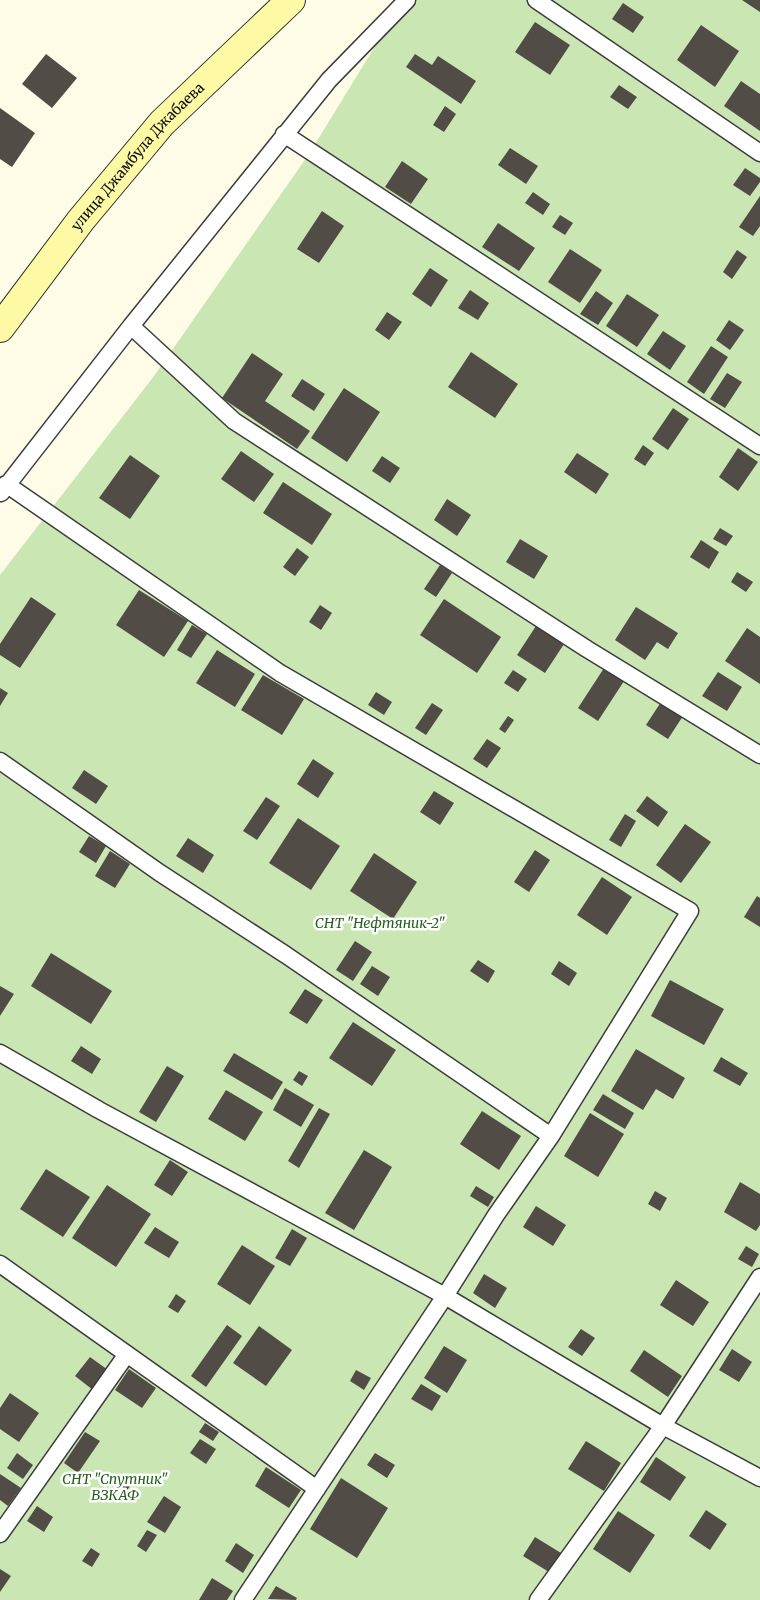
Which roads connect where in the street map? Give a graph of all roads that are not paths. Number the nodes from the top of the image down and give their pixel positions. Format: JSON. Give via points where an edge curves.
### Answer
{"nodes":[{"id":1,"x":291,"y":0,"type":"edge"},
{"id":2,"x":407,"y":0,"type":"edge"},
{"id":3,"x":536,"y":0,"type":"edge"},
{"id":4,"x":284,"y":134,"type":"junction"},
{"id":5,"x":760,"y":153,"type":"edge"},
{"id":6,"x":131,"y":326,"type":"junction"},
{"id":7,"x":0,"y":328,"type":"edge"},
{"id":8,"x":760,"y":446,"type":"edge"},
{"id":9,"x":3,"y":489,"type":"edge"},
{"id":10,"x":760,"y":755,"type":"edge"},
{"id":11,"x":0,"y":760,"type":"edge"},
{"id":12,"x":0,"y":1053,"type":"edge"},
{"id":13,"x":551,"y":1136,"type":"junction"},
{"id":14,"x":0,"y":1264,"type":"edge"},
{"id":15,"x":760,"y":1277,"type":"edge"},
{"id":16,"x":445,"y":1296,"type":"junction"},
{"id":17,"x":127,"y":1354,"type":"junction"},
{"id":18,"x":663,"y":1426,"type":"junction"},
{"id":19,"x":760,"y":1478,"type":"edge"},
{"id":20,"x":317,"y":1489,"type":"junction"},
{"id":21,"x":0,"y":1534,"type":"edge"},
{"id":22,"x":243,"y":1600,"type":"edge"},
{"id":23,"x":538,"y":1600,"type":"edge"}],
"edges":[{"from":1,"to":7,"type":"main road","name":"улица Джамбула Джабаева","via":[[162,123],[81,220]]},
{"from":2,"to":4,"type":"lane","via":[[329,80]]},
{"from":3,"to":5,"type":"lane"},
{"from":4,"to":6,"type":"lane"},
{"from":4,"to":8,"type":"lane"},
{"from":6,"to":9,"type":"lane"},
{"from":6,"to":10,"type":"lane","via":[[234,421],[587,649]]},
{"from":9,"to":13,"type":"lane","via":[[280,673],[690,911]]},
{"from":11,"to":13,"type":"lane","via":[[160,873],[286,954]]},
{"from":12,"to":16,"type":"lane","via":[[99,1110]]},
{"from":13,"to":16,"type":"lane"},
{"from":14,"to":17,"type":"lane"},
{"from":15,"to":18,"type":"lane"},
{"from":16,"to":18,"type":"lane"},
{"from":16,"to":20,"type":"lane"},
{"from":17,"to":20,"type":"lane"},
{"from":17,"to":21,"type":"lane"},
{"from":18,"to":19,"type":"lane"},
{"from":18,"to":23,"type":"lane"},
{"from":20,"to":22,"type":"lane"}]}
